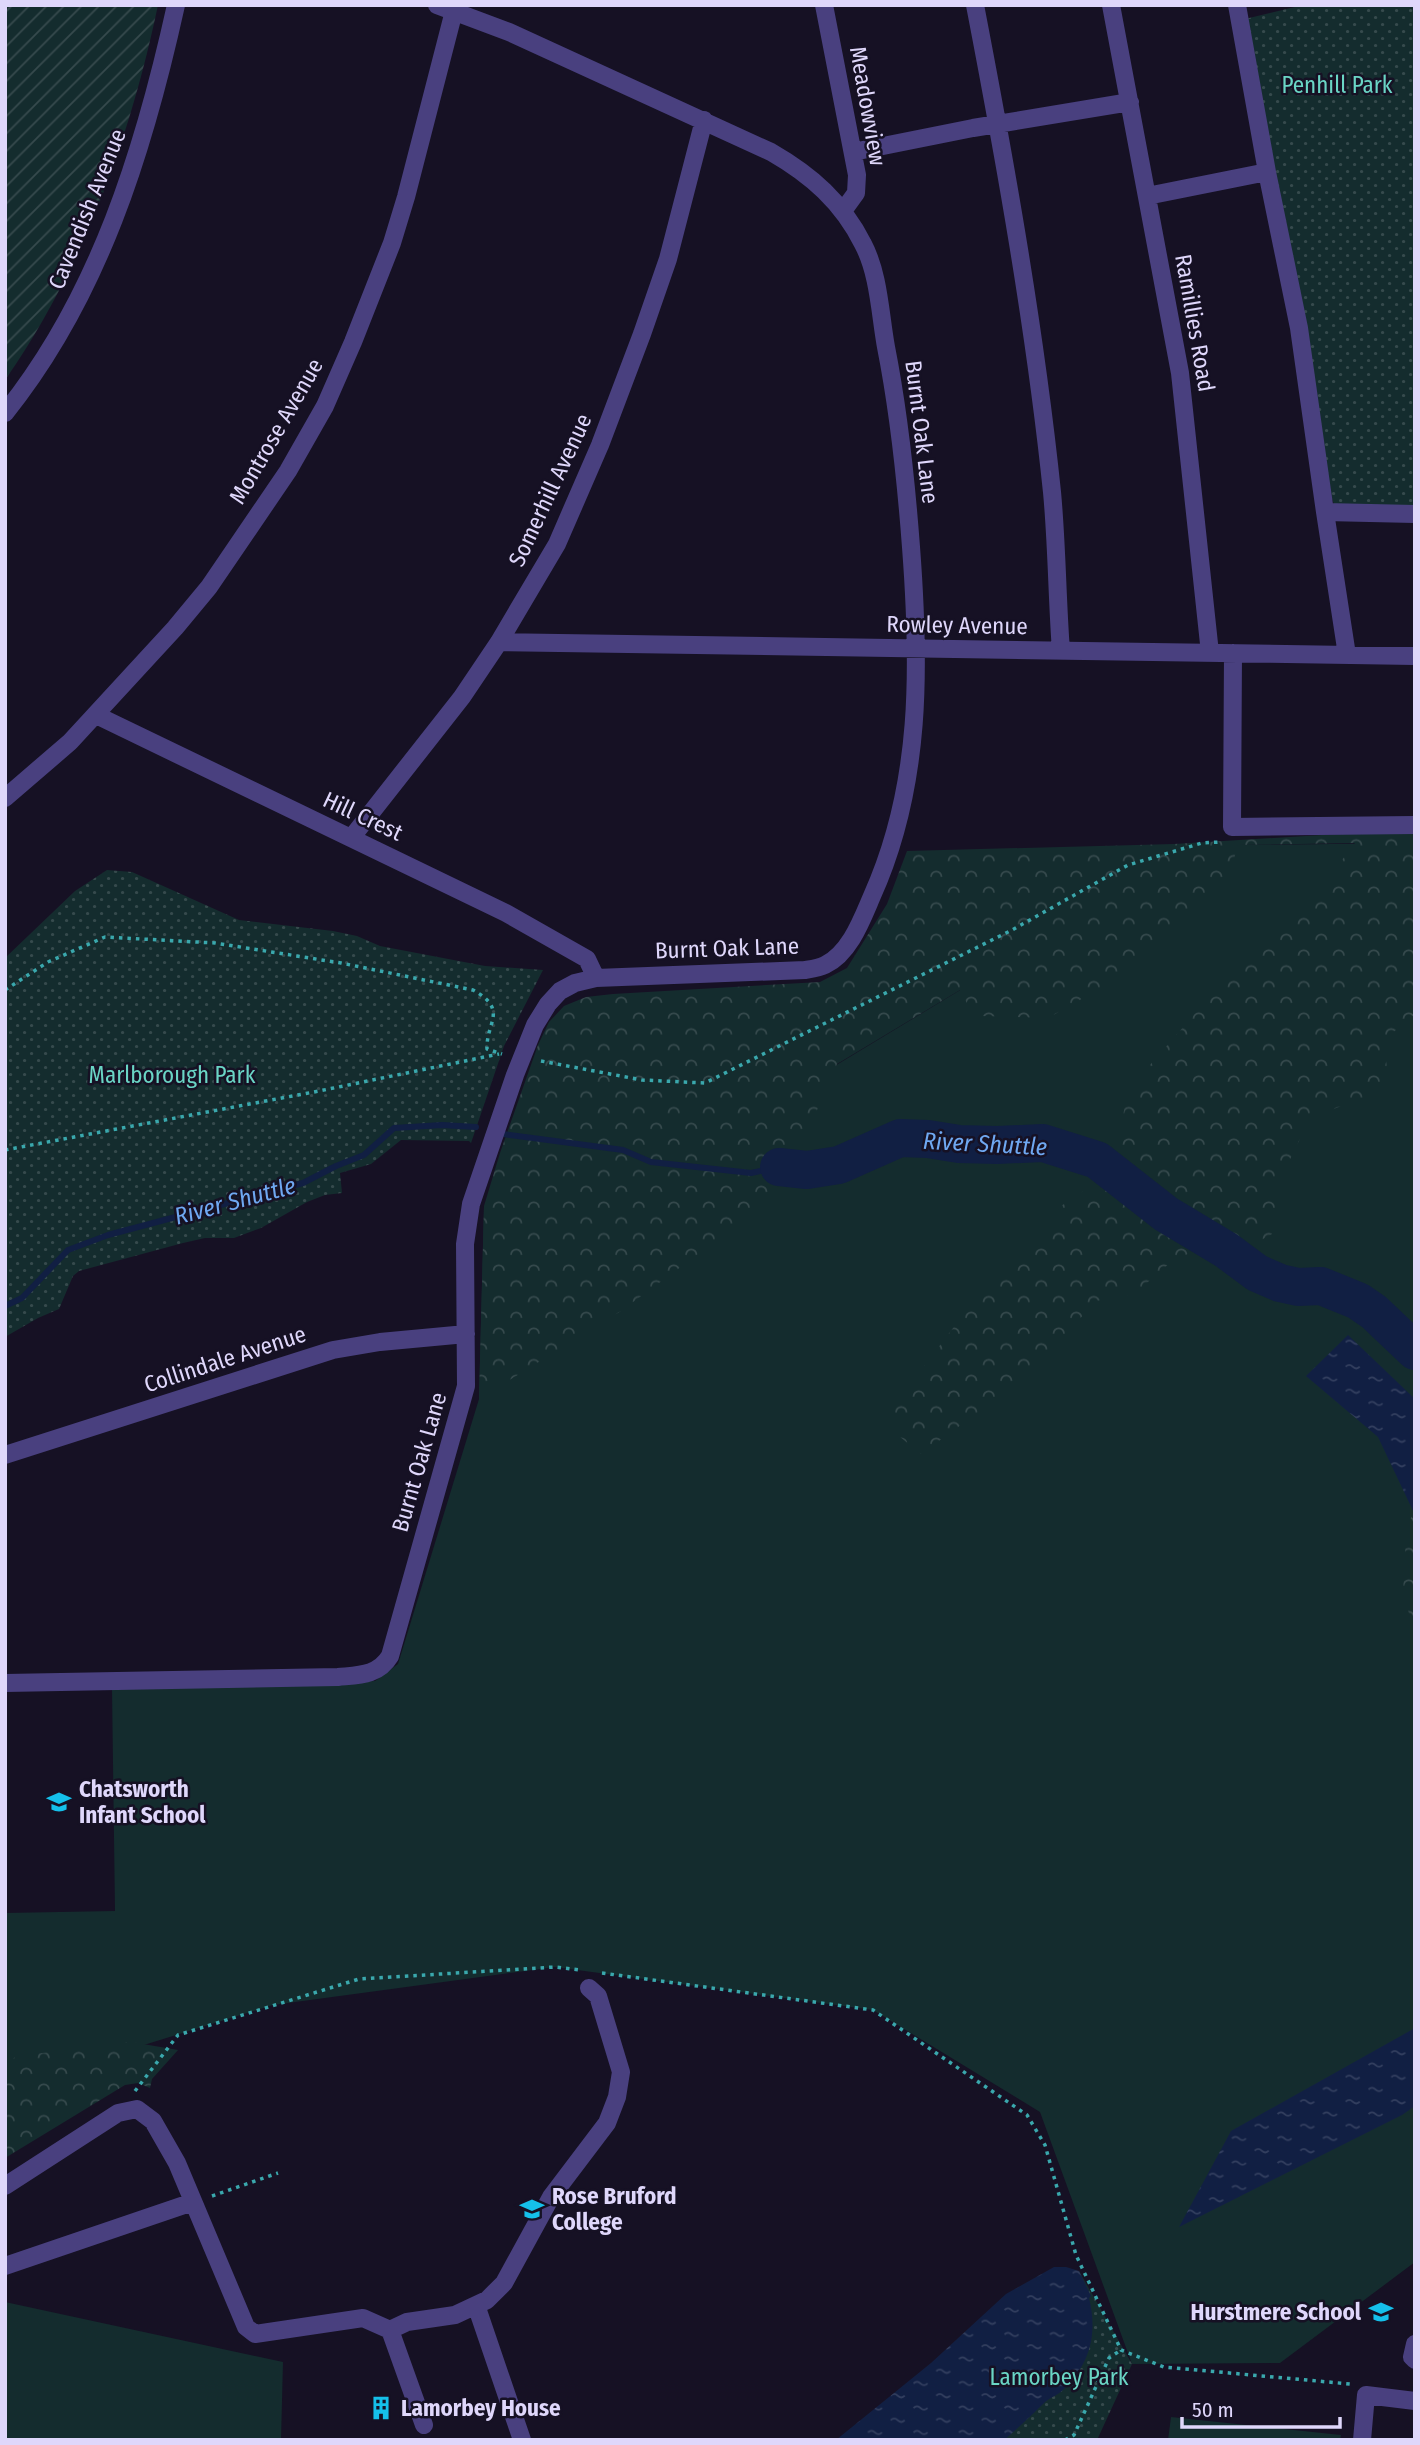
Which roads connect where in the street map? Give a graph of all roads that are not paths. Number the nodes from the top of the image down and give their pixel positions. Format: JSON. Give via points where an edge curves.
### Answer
{"nodes":[{"id":1,"x":176,"y":5,"type":"edge"},
{"id":2,"x":824,"y":5,"type":"edge"},
{"id":3,"x":975,"y":5,"type":"edge"},
{"id":4,"x":1111,"y":5,"type":"edge"},
{"id":5,"x":1237,"y":5,"type":"edge"},
{"id":6,"x":445,"y":8,"type":"edge"},
{"id":7,"x":1130,"y":102,"type":"junction"},
{"id":8,"x":704,"y":120,"type":"junction"},
{"id":9,"x":998,"y":124,"type":"junction"},
{"id":10,"x":853,"y":152,"type":"junction"},
{"id":11,"x":1267,"y":172,"type":"junction"},
{"id":12,"x":1147,"y":196,"type":"junction"},
{"id":13,"x":843,"y":211,"type":"junction"},
{"id":14,"x":5,"y":413,"type":"edge"},
{"id":15,"x":1325,"y":512,"type":"junction"},
{"id":16,"x":1415,"y":514,"type":"edge"},
{"id":17,"x":499,"y":642,"type":"junction"},
{"id":18,"x":917,"y":649,"type":"junction"},
{"id":19,"x":1060,"y":650,"type":"junction"},
{"id":20,"x":1210,"y":653,"type":"junction"},
{"id":21,"x":1233,"y":653,"type":"junction"},
{"id":22,"x":1347,"y":654,"type":"junction"},
{"id":23,"x":1415,"y":656,"type":"edge"},
{"id":24,"x":96,"y":715,"type":"junction"},
{"id":25,"x":5,"y":798,"type":"edge"},
{"id":26,"x":1415,"y":825,"type":"edge"},
{"id":27,"x":352,"y":837,"type":"junction"},
{"id":28,"x":596,"y":978,"type":"junction"},
{"id":29,"x":466,"y":1334,"type":"junction"},
{"id":30,"x":5,"y":1455,"type":"edge"},
{"id":31,"x":5,"y":1683,"type":"edge"},
{"id":32,"x":593,"y":1980,"type":"road end"},
{"id":33,"x":5,"y":2186,"type":"edge"},
{"id":34,"x":193,"y":2202,"type":"junction"},
{"id":35,"x":5,"y":2266,"type":"edge"},
{"id":36,"x":476,"y":2305,"type":"junction"},
{"id":37,"x":390,"y":2330,"type":"junction"},
{"id":38,"x":1415,"y":2344,"type":"edge"},
{"id":39,"x":1415,"y":2360,"type":"edge"},
{"id":40,"x":1415,"y":2401,"type":"edge"},
{"id":41,"x":424,"y":2425,"type":"dead end"},
{"id":42,"x":522,"y":2440,"type":"edge"},
{"id":43,"x":1362,"y":2440,"type":"edge"}],
"edges":[{"from":1,"to":14,"type":"street","name":"Cavendish Avenue","via":[[147,124],[116,216],[75,307]]},
{"from":2,"to":10,"type":"street","name":"Meadowview"},
{"from":3,"to":9,"type":"street"},
{"from":4,"to":7,"type":"street","name":"Ramillies Road"},
{"from":5,"to":11,"type":"street"},
{"from":6,"to":8,"type":"street","name":"Burnt Oak Lane"},
{"from":6,"to":24,"type":"street","name":"Montrose Avenue","via":[[407,197],[325,406],[288,471],[209,587]]},
{"from":7,"to":9,"type":"street"},
{"from":7,"to":12,"type":"street","name":"Ramillies Road"},
{"from":8,"to":13,"type":"street","name":"Burnt Oak Lane","via":[[805,173]]},
{"from":8,"to":17,"type":"street","name":"Somerhill Avenue","via":[[668,259],[600,445],[557,544]]},
{"from":9,"to":10,"type":"street"},
{"from":9,"to":19,"type":"street","via":[[1052,489]]},
{"from":10,"to":13,"type":"street","name":"Meadowview","via":[[856,194]]},
{"from":11,"to":12,"type":"street"},
{"from":11,"to":15,"type":"street","via":[[1299,328]]},
{"from":12,"to":20,"type":"street","name":"Ramillies Road","via":[[1180,373]]},
{"from":13,"to":18,"type":"street","name":"Burnt Oak Lane","via":[[869,257],[896,403]]},
{"from":15,"to":16,"type":"street"},
{"from":15,"to":22,"type":"street"},
{"from":17,"to":18,"type":"street","name":"Rowley Avenue"},
{"from":17,"to":27,"type":"street","name":"Somerhill Avenue","via":[[462,697]]},
{"from":18,"to":19,"type":"street","name":"Rowley Avenue"},
{"from":18,"to":28,"type":"street","name":"Burnt Oak Lane","via":[[912,752],[893,839],[859,924],[836,958],[804,971]]},
{"from":19,"to":20,"type":"street","name":"Rowley Avenue"},
{"from":20,"to":21,"type":"street","name":"Rowley Avenue"},
{"from":21,"to":22,"type":"street","name":"Rowley Avenue"},
{"from":21,"to":26,"type":"street","via":[[1232,827]]},
{"from":22,"to":23,"type":"street","name":"Rowley Avenue"},
{"from":24,"to":25,"type":"street","name":"Montrose Avenue"},
{"from":24,"to":27,"type":"street","name":"Hill Crest"},
{"from":27,"to":28,"type":"street","name":"Hill Crest","via":[[570,947],[587,959]]},
{"from":28,"to":29,"type":"street","name":"Burnt Oak Lane","via":[[560,991],[542,1012],[523,1052],[471,1204],[465,1244]]},
{"from":29,"to":30,"type":"street","name":"Collindale Avenue","via":[[333,1350]]},
{"from":29,"to":31,"type":"street","name":"Burnt Oak Lane","via":[[466,1379],[460,1409],[390,1656],[383,1666],[367,1675]]},
{"from":32,"to":36,"type":"street","via":[[621,2072],[617,2097],[607,2123],[551,2197],[504,2283]]},
{"from":33,"to":34,"type":"street","via":[[118,2113],[137,2109],[153,2121]]},
{"from":34,"to":35,"type":"street"},
{"from":34,"to":37,"type":"street","via":[[246,2327],[255,2334],[363,2318]]},
{"from":36,"to":37,"type":"street","via":[[455,2315],[407,2322]]},
{"from":36,"to":42,"type":"street"},
{"from":37,"to":41,"type":"street"},
{"from":38,"to":39,"type":"street"},
{"from":40,"to":43,"type":"street","via":[[1366,2395]]}]}
